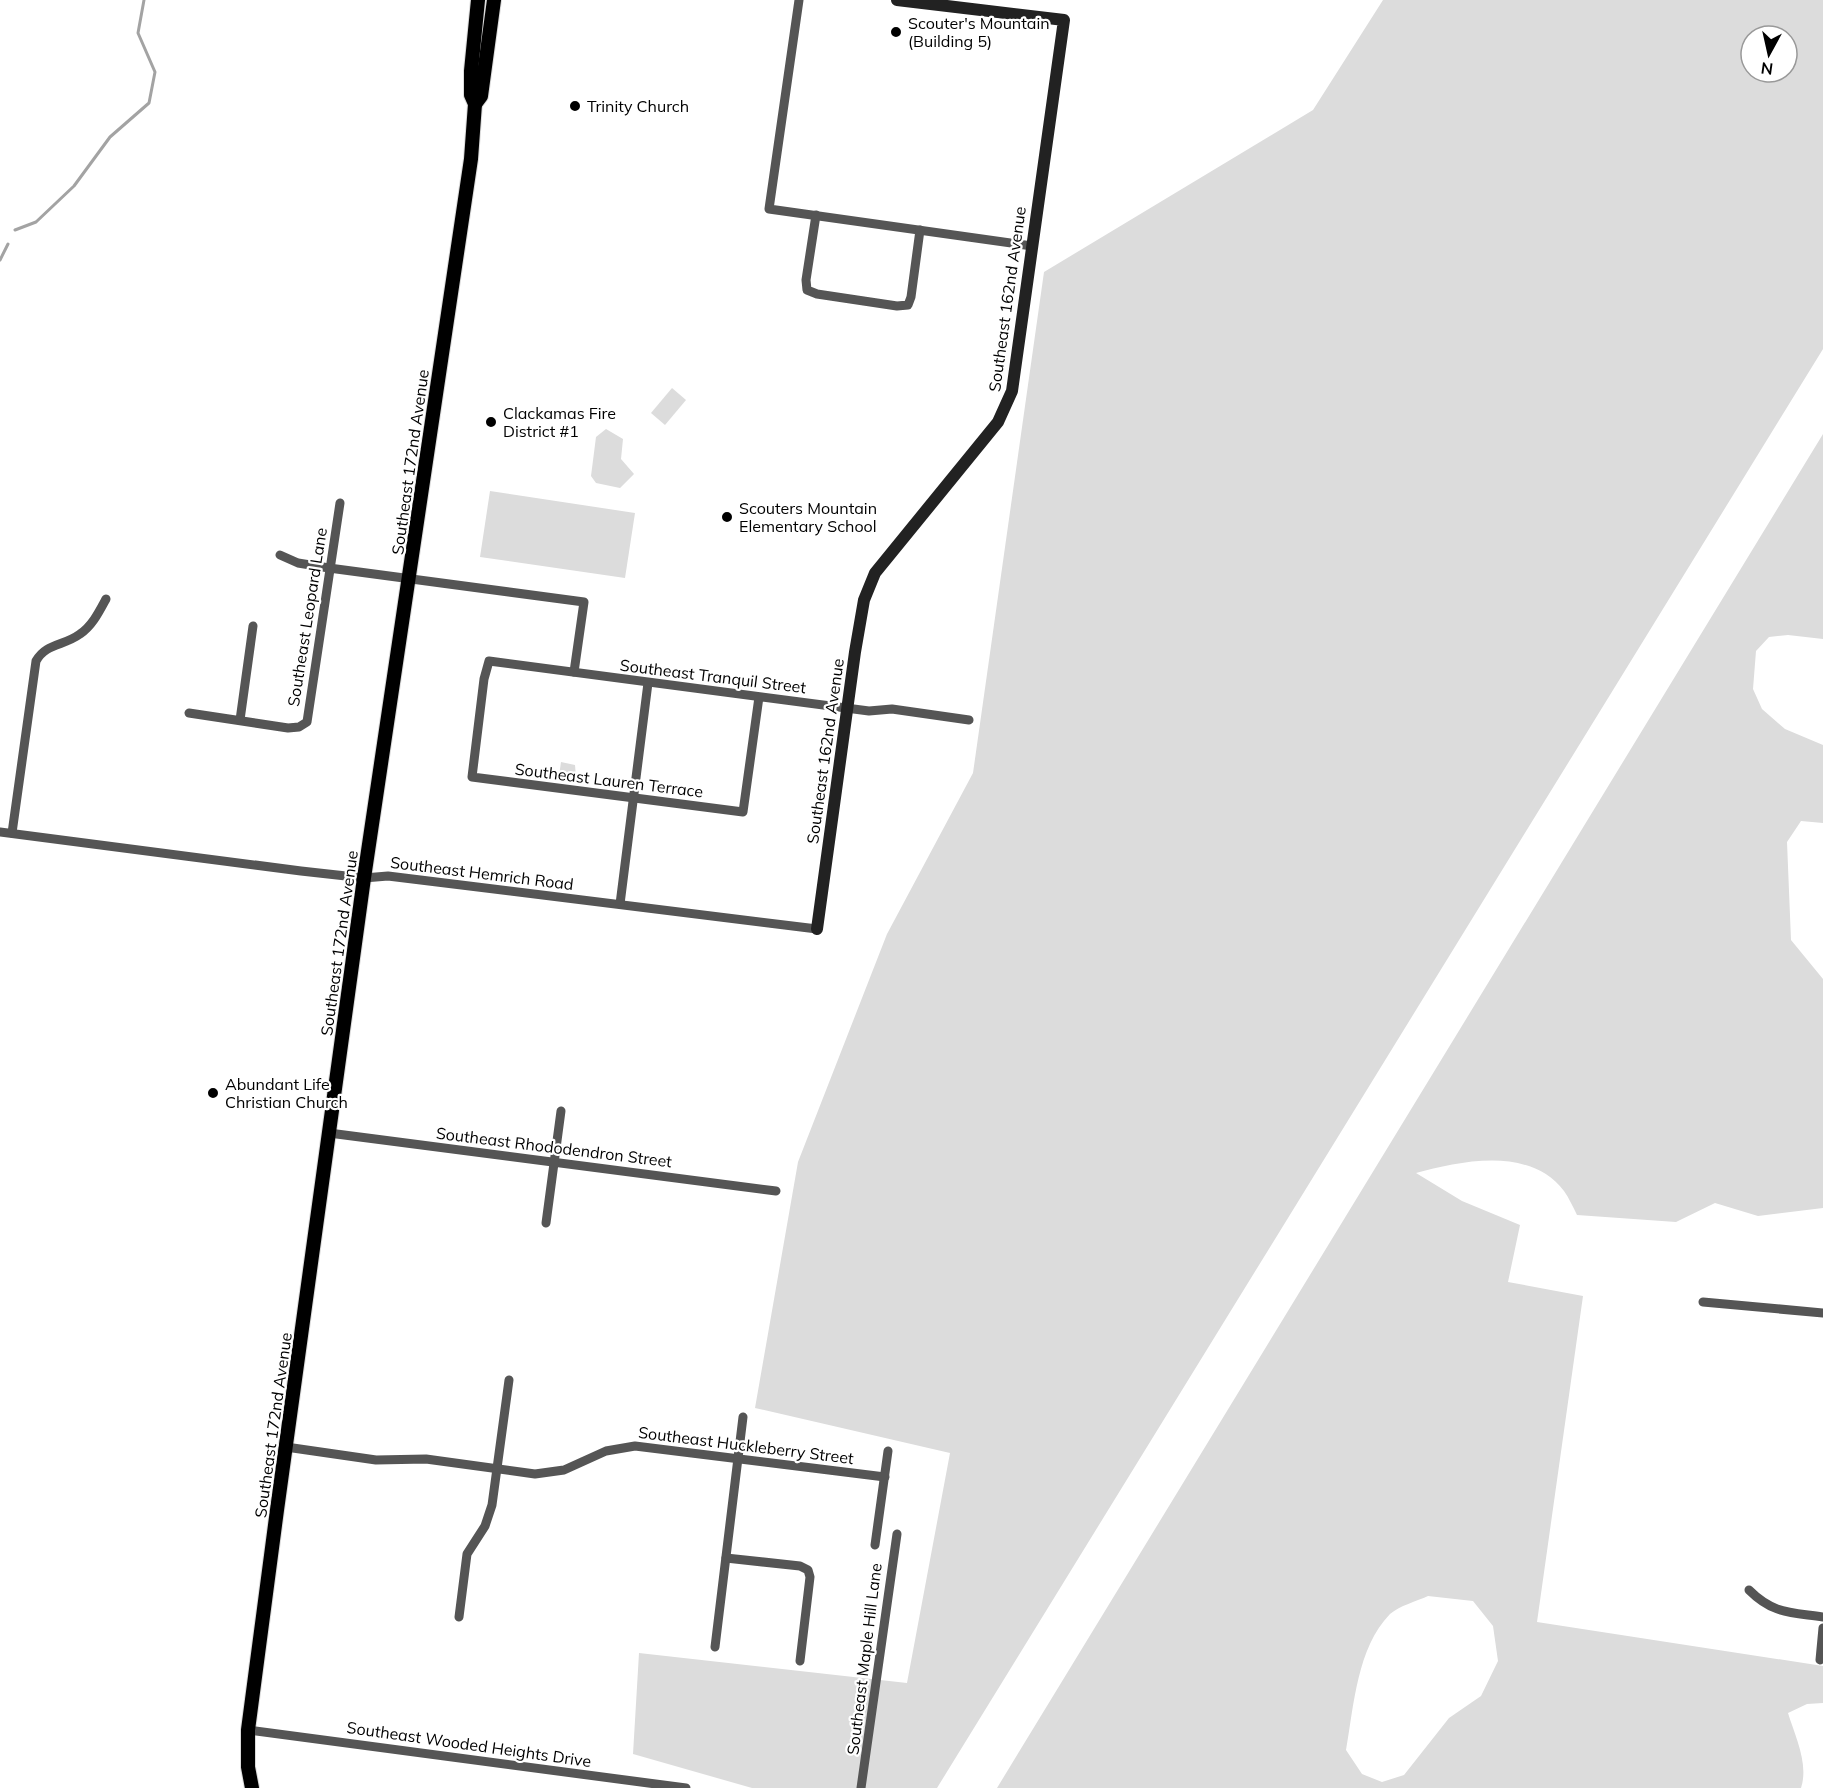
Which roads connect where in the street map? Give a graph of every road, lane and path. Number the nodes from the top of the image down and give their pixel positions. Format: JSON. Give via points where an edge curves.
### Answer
{"nodes":[{"id":1,"x":478,"y":0,"type":"edge"},
{"id":2,"x":494,"y":0,"type":"edge"},
{"id":3,"x":799,"y":0,"type":"edge"},
{"id":4,"x":897,"y":0,"type":"edge"},
{"id":5,"x":972,"y":0,"type":"edge"},
{"id":6,"x":984,"y":8,"type":"junction"},
{"id":7,"x":475,"y":104,"type":"junction"},
{"id":8,"x":816,"y":215,"type":"junction"},
{"id":9,"x":920,"y":230,"type":"junction"},
{"id":10,"x":1032,"y":246,"type":"junction"},
{"id":11,"x":340,"y":503,"type":"dead end"},
{"id":12,"x":280,"y":555,"type":"dead end"},
{"id":13,"x":329,"y":568,"type":"junction"},
{"id":14,"x":411,"y":578,"type":"junction"},
{"id":15,"x":106,"y":599,"type":"dead end"},
{"id":16,"x":253,"y":626,"type":"dead end"},
{"id":17,"x":574,"y":672,"type":"junction"},
{"id":18,"x":648,"y":683,"type":"junction"},
{"id":19,"x":759,"y":697,"type":"junction"},
{"id":20,"x":847,"y":708,"type":"junction"},
{"id":21,"x":189,"y":713,"type":"dead end"},
{"id":22,"x":240,"y":720,"type":"junction"},
{"id":23,"x":969,"y":720,"type":"dead end"},
{"id":24,"x":472,"y":777,"type":"joint"},
{"id":25,"x":634,"y":797,"type":"junction"},
{"id":26,"x":0,"y":831,"type":"edge"},
{"id":27,"x":12,"y":833,"type":"junction"},
{"id":28,"x":364,"y":878,"type":"junction"},
{"id":29,"x":620,"y":904,"type":"junction"},
{"id":30,"x":817,"y":929,"type":"joint"},
{"id":31,"x":561,"y":1111,"type":"dead end"},
{"id":32,"x":329,"y":1133,"type":"junction"},
{"id":33,"x":554,"y":1162,"type":"junction"},
{"id":34,"x":776,"y":1191,"type":"dead end"},
{"id":35,"x":546,"y":1223,"type":"dead end"},
{"id":36,"x":1703,"y":1302,"type":"dead end"},
{"id":37,"x":1823,"y":1313,"type":"edge"},
{"id":38,"x":508,"y":1380,"type":"dead end"},
{"id":39,"x":743,"y":1417,"type":"dead end"},
{"id":40,"x":286,"y":1447,"type":"junction"},
{"id":41,"x":888,"y":1451,"type":"dead end"},
{"id":42,"x":738,"y":1458,"type":"junction"},
{"id":43,"x":495,"y":1469,"type":"junction"},
{"id":44,"x":885,"y":1477,"type":"junction"},
{"id":45,"x":897,"y":1534,"type":"dead end"},
{"id":46,"x":875,"y":1545,"type":"dead end"},
{"id":47,"x":726,"y":1558,"type":"junction"},
{"id":48,"x":1749,"y":1590,"type":"dead end"},
{"id":49,"x":459,"y":1617,"type":"dead end"},
{"id":50,"x":1823,"y":1617,"type":"edge"},
{"id":51,"x":1823,"y":1628,"type":"edge"},
{"id":52,"x":715,"y":1647,"type":"dead end"},
{"id":53,"x":1820,"y":1660,"type":"dead end"},
{"id":54,"x":800,"y":1661,"type":"dead end"},
{"id":55,"x":248,"y":1730,"type":"junction"},
{"id":56,"x":252,"y":1788,"type":"edge"},
{"id":57,"x":686,"y":1788,"type":"edge"},
{"id":58,"x":861,"y":1788,"type":"edge"}],
"edges":[{"from":1,"to":7,"type":"main road","name":"Southeast 172nd Avenue","via":[[471,71]]},
{"from":2,"to":7,"type":"main road","name":"Southeast 172nd Avenue","via":[[481,96]]},
{"from":3,"to":8,"type":"street","via":[[769,208]]},
{"from":4,"to":6,"type":"street","via":[[970,10]]},
{"from":5,"to":6,"type":"street"},
{"from":6,"to":10,"type":"street","name":"Southeast 162nd Avenue","via":[[1064,20]]},
{"from":7,"to":14,"type":"main road","name":"Southeast 172nd Avenue","via":[[471,159]]},
{"from":8,"to":9,"type":"street"},
{"from":8,"to":9,"type":"street","via":[[807,290],[885,304],[908,305]]},
{"from":9,"to":10,"type":"street"},
{"from":10,"to":20,"type":"street","name":"Southeast 162nd Avenue","via":[[1012,391],[1005,410],[875,573],[864,600]]},
{"from":11,"to":13,"type":"street","name":"Southeast Leopard Lane"},
{"from":12,"to":13,"type":"street","via":[[298,563]]},
{"from":13,"to":14,"type":"street"},
{"from":13,"to":22,"type":"street","name":"Southeast Leopard Lane","via":[[307,722],[293,728]]},
{"from":14,"to":17,"type":"street","via":[[584,602]]},
{"from":14,"to":28,"type":"main road","name":"Southeast 172nd Avenue"},
{"from":15,"to":27,"type":"street","via":[[82,633],[42,651],[36,661]]},
{"from":16,"to":22,"type":"street"},
{"from":17,"to":18,"type":"street","name":"Southeast Tranquil Street"},
{"from":17,"to":24,"type":"street","name":"Southeast Tranquil Street","via":[[489,661]]},
{"from":18,"to":19,"type":"street","name":"Southeast Tranquil Street"},
{"from":18,"to":25,"type":"street"},
{"from":19,"to":20,"type":"street","name":"Southeast Tranquil Street"},
{"from":19,"to":25,"type":"street","name":"Southeast Lauren Terrace","via":[[743,812]]},
{"from":20,"to":23,"type":"street","name":"Southeast Tranquil Street","via":[[892,709]]},
{"from":20,"to":30,"type":"street","name":"Southeast 162nd Avenue"},
{"from":21,"to":22,"type":"street","name":"Southeast Leopard Lane"},
{"from":24,"to":25,"type":"street","name":"Southeast Lauren Terrace"},
{"from":25,"to":29,"type":"street"},
{"from":26,"to":27,"type":"street","name":"Southeast Hemrich Road"},
{"from":27,"to":28,"type":"street","name":"Southeast Hemrich Road"},
{"from":28,"to":29,"type":"street","name":"Southeast Hemrich Road","via":[[388,876]]},
{"from":28,"to":32,"type":"main road","name":"Southeast 172nd Avenue"},
{"from":29,"to":30,"type":"street","name":"Southeast Hemrich Road"},
{"from":31,"to":33,"type":"street"},
{"from":32,"to":33,"type":"street","name":"Southeast Rhododendron Street"},
{"from":32,"to":40,"type":"main road","name":"Southeast 172nd Avenue"},
{"from":33,"to":34,"type":"street","name":"Southeast Rhododendron Street"},
{"from":33,"to":35,"type":"street"},
{"from":36,"to":37,"type":"street"},
{"from":38,"to":43,"type":"street"},
{"from":39,"to":42,"type":"street"},
{"from":40,"to":43,"type":"street","name":"Southeast Huckleberry Street","via":[[376,1460],[426,1459]]},
{"from":40,"to":55,"type":"main road","name":"Southeast 172nd Avenue"},
{"from":41,"to":44,"type":"street"},
{"from":42,"to":43,"type":"street","name":"Southeast Huckleberry Street","via":[[635,1446],[606,1451],[582,1464],[553,1472]]},
{"from":42,"to":44,"type":"street","name":"Southeast Huckleberry Street"},
{"from":42,"to":47,"type":"street"},
{"from":43,"to":49,"type":"street","via":[[491,1511],[467,1554]]},
{"from":44,"to":46,"type":"street"},
{"from":45,"to":58,"type":"street","name":"Southeast Maple Hill Lane"},
{"from":47,"to":52,"type":"street"},
{"from":47,"to":54,"type":"street","via":[[808,1570]]},
{"from":48,"to":50,"type":"street","via":[[1774,1609]]},
{"from":51,"to":53,"type":"street"},
{"from":55,"to":56,"type":"main road","name":"Southeast 172nd Avenue"},
{"from":55,"to":57,"type":"street","name":"Southeast Wooded Heights Drive"}]}
